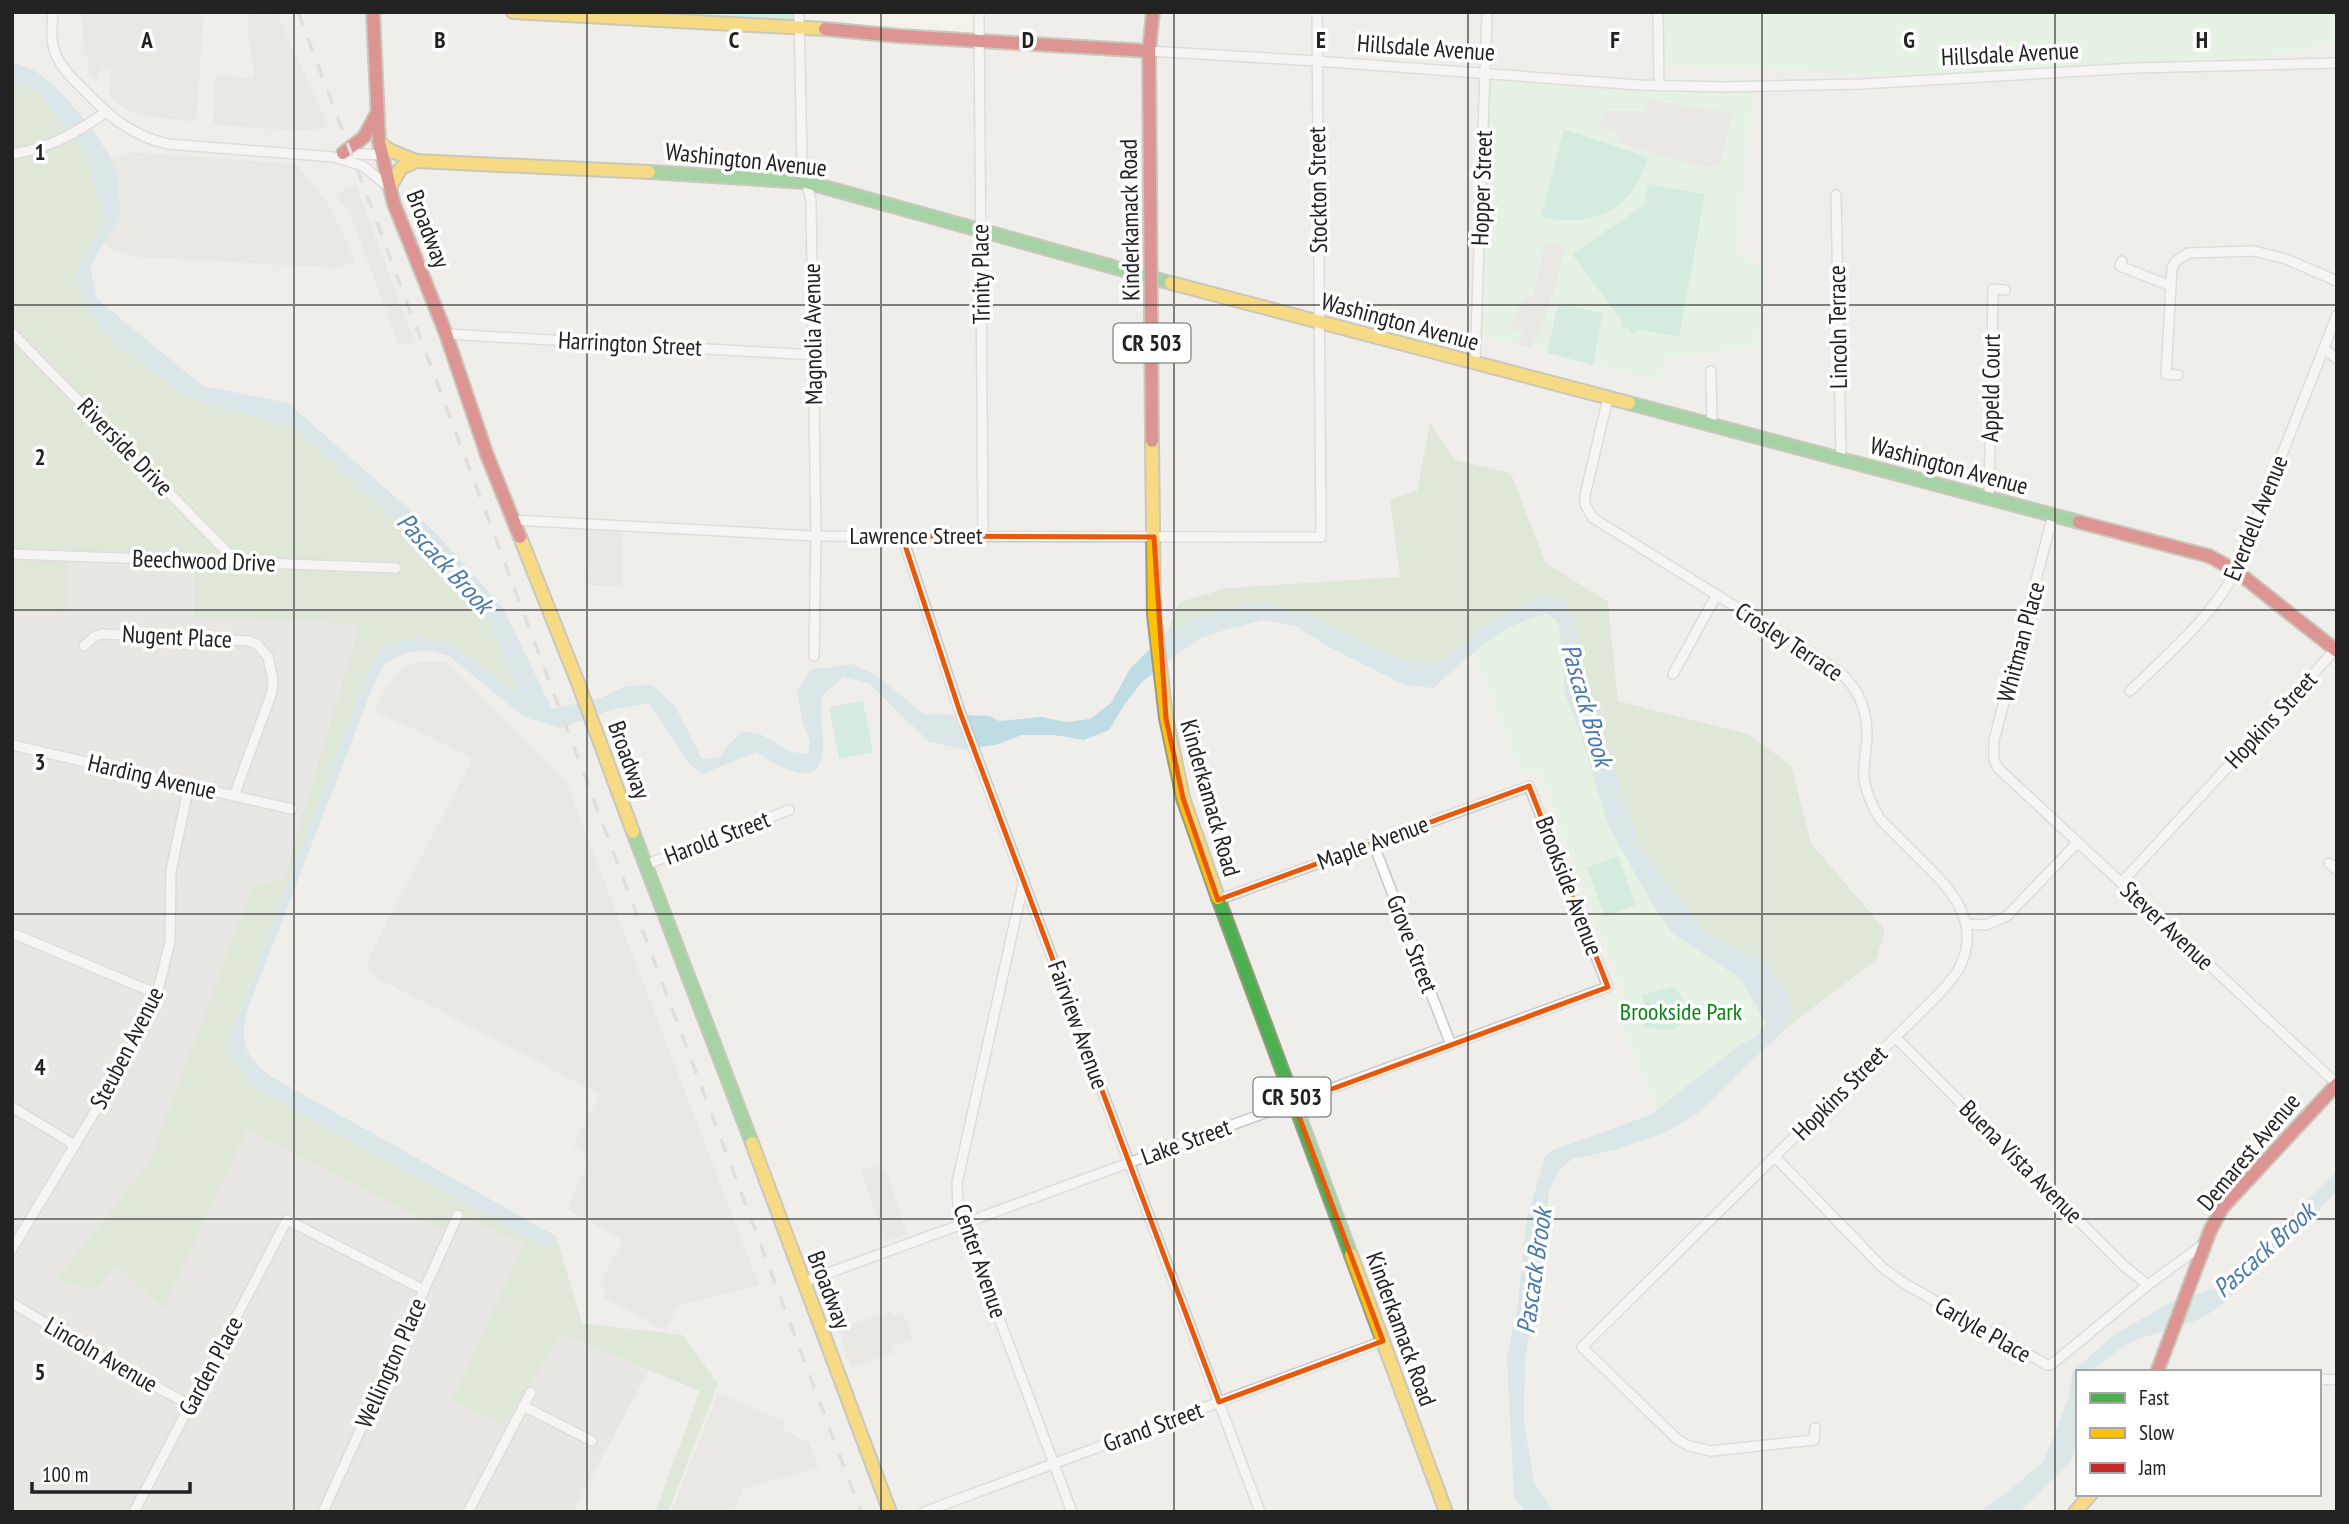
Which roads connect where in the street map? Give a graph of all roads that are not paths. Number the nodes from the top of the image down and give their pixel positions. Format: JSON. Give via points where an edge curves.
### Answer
{"nodes":[{"id":1,"x":53,"y":12,"type":"edge"},
{"id":2,"x":373,"y":12,"type":"edge"},
{"id":3,"x":513,"y":12,"type":"edge"},
{"id":4,"x":799,"y":12,"type":"edge"},
{"id":5,"x":979,"y":12,"type":"edge"},
{"id":6,"x":1153,"y":12,"type":"edge"},
{"id":7,"x":1317,"y":12,"type":"edge"},
{"id":8,"x":1487,"y":12,"type":"edge"},
{"id":9,"x":1658,"y":12,"type":"edge"},
{"id":10,"x":570,"y":14,"type":"edge"},
{"id":11,"x":799,"y":27,"type":"junction"},
{"id":12,"x":979,"y":41,"type":"junction"},
{"id":13,"x":1149,"y":51,"type":"junction"},
{"id":14,"x":1317,"y":61,"type":"junction"},
{"id":15,"x":2337,"y":63,"type":"edge"},
{"id":16,"x":1486,"y":73,"type":"junction"},
{"id":17,"x":1659,"y":86,"type":"junction"},
{"id":18,"x":106,"y":112,"type":"junction"},
{"id":19,"x":377,"y":112,"type":"junction"},
{"id":20,"x":380,"y":149,"type":"junction"},
{"id":21,"x":12,"y":154,"type":"edge"},
{"id":22,"x":338,"y":155,"type":"junction"},
{"id":23,"x":416,"y":161,"type":"junction"},
{"id":24,"x":806,"y":182,"type":"junction"},
{"id":25,"x":390,"y":187,"type":"junction"},
{"id":26,"x":1836,"y":195,"type":"dead end"},
{"id":27,"x":980,"y":228,"type":"junction"},
{"id":28,"x":2123,"y":261,"type":"dead end"},
{"id":29,"x":1152,"y":278,"type":"junction"},
{"id":30,"x":2337,"y":281,"type":"edge"},
{"id":31,"x":2171,"y":286,"type":"junction"},
{"id":32,"x":2006,"y":290,"type":"dead end"},
{"id":33,"x":2337,"y":315,"type":"edge"},
{"id":34,"x":1321,"y":323,"type":"junction"},
{"id":35,"x":12,"y":332,"type":"edge"},
{"id":36,"x":446,"y":334,"type":"junction"},
{"id":37,"x":2323,"y":349,"type":"junction"},
{"id":38,"x":814,"y":355,"type":"junction"},
{"id":39,"x":2337,"y":359,"type":"edge"},
{"id":40,"x":1475,"y":363,"type":"junction"},
{"id":41,"x":1711,"y":371,"type":"dead end"},
{"id":42,"x":2178,"y":375,"type":"dead end"},
{"id":43,"x":1608,"y":398,"type":"junction"},
{"id":44,"x":1713,"y":426,"type":"junction"},
{"id":45,"x":1841,"y":459,"type":"junction"},
{"id":46,"x":1989,"y":498,"type":"junction"},
{"id":47,"x":2053,"y":515,"type":"junction"},
{"id":48,"x":512,"y":520,"type":"junction"},
{"id":49,"x":816,"y":536,"type":"junction"},
{"id":50,"x":902,"y":537,"type":"junction"},
{"id":51,"x":983,"y":537,"type":"junction"},
{"id":52,"x":1154,"y":537,"type":"junction"},
{"id":53,"x":1321,"y":537,"type":"joint"},
{"id":54,"x":12,"y":554,"type":"edge"},
{"id":55,"x":237,"y":562,"type":"junction"},
{"id":56,"x":396,"y":568,"type":"dead end"},
{"id":57,"x":2236,"y":571,"type":"junction"},
{"id":58,"x":1716,"y":596,"type":"junction"},
{"id":59,"x":84,"y":646,"type":"dead end"},
{"id":60,"x":2336,"y":651,"type":"edge"},
{"id":61,"x":814,"y":656,"type":"dead end"},
{"id":62,"x":1673,"y":674,"type":"dead end"},
{"id":63,"x":2130,"y":691,"type":"dead end"},
{"id":64,"x":12,"y":745,"type":"edge"},
{"id":65,"x":1998,"y":768,"type":"joint"},
{"id":66,"x":189,"y":785,"type":"junction"},
{"id":67,"x":1529,"y":786,"type":"joint"},
{"id":68,"x":234,"y":796,"type":"junction"},
{"id":69,"x":292,"y":808,"type":"dead end"},
{"id":70,"x":789,"y":810,"type":"dead end"},
{"id":71,"x":2078,"y":842,"type":"junction"},
{"id":72,"x":1373,"y":843,"type":"junction"},
{"id":73,"x":2329,"y":863,"type":"dead end"},
{"id":74,"x":645,"y":865,"type":"junction"},
{"id":75,"x":2337,"y":870,"type":"edge"},
{"id":76,"x":1024,"y":879,"type":"junction"},
{"id":77,"x":2121,"y":883,"type":"junction"},
{"id":78,"x":1218,"y":900,"type":"junction"},
{"id":79,"x":1966,"y":924,"type":"junction"},
{"id":80,"x":12,"y":933,"type":"edge"},
{"id":81,"x":1608,"y":987,"type":"joint"},
{"id":82,"x":157,"y":993,"type":"junction"},
{"id":83,"x":1896,"y":1038,"type":"junction"},
{"id":84,"x":1451,"y":1045,"type":"junction"},
{"id":85,"x":2337,"y":1084,"type":"edge"},
{"id":86,"x":1294,"y":1103,"type":"junction"},
{"id":87,"x":12,"y":1107,"type":"edge"},
{"id":88,"x":75,"y":1145,"type":"junction"},
{"id":89,"x":1775,"y":1157,"type":"junction"},
{"id":90,"x":1130,"y":1163,"type":"junction"},
{"id":91,"x":458,"y":1215,"type":"dead end"},
{"id":92,"x":964,"y":1224,"type":"junction"},
{"id":93,"x":2205,"y":1243,"type":"junction"},
{"id":94,"x":12,"y":1250,"type":"edge"},
{"id":95,"x":804,"y":1282,"type":"junction"},
{"id":96,"x":2148,"y":1285,"type":"junction"},
{"id":97,"x":424,"y":1290,"type":"junction"},
{"id":98,"x":12,"y":1303,"type":"edge"},
{"id":99,"x":1382,"y":1341,"type":"junction"},
{"id":100,"x":2158,"y":1370,"type":"edge"},
{"id":101,"x":531,"y":1392,"type":"dead end"},
{"id":102,"x":1219,"y":1402,"type":"junction"},
{"id":103,"x":190,"y":1405,"type":"junction"},
{"id":104,"x":523,"y":1406,"type":"junction"},
{"id":105,"x":1815,"y":1428,"type":"dead end"},
{"id":106,"x":592,"y":1441,"type":"dead end"},
{"id":107,"x":1054,"y":1464,"type":"junction"},
{"id":108,"x":2089,"y":1496,"type":"edge"},
{"id":109,"x":134,"y":1512,"type":"edge"},
{"id":110,"x":323,"y":1512,"type":"edge"},
{"id":111,"x":468,"y":1512,"type":"edge"},
{"id":112,"x":890,"y":1512,"type":"edge"},
{"id":113,"x":924,"y":1512,"type":"edge"},
{"id":114,"x":1072,"y":1512,"type":"edge"},
{"id":115,"x":1260,"y":1512,"type":"edge"},
{"id":116,"x":1446,"y":1512,"type":"edge"},
{"id":117,"x":2075,"y":1512,"type":"edge"}],
"edges":[{"from":1,"to":18,"type":"street","name":"Washington Avenue","via":[[56,56]]},
{"from":2,"to":19,"type":"street","name":"Broadway"},
{"from":3,"to":10,"type":"street","name":"Hillsdale Avenue"},
{"from":4,"to":11,"type":"street","name":"Magnolia Avenue"},
{"from":5,"to":12,"type":"street","name":"Trinity Place"},
{"from":6,"to":13,"type":"street","name":"Kinderkamack Road","number":"CR 503"},
{"from":7,"to":14,"type":"street","name":"Stockton Street"},
{"from":8,"to":16,"type":"street","name":"Hopper Street"},
{"from":9,"to":17,"type":"street"},
{"from":10,"to":11,"type":"street","name":"Hillsdale Avenue"},
{"from":11,"to":12,"type":"street","name":"Hillsdale Avenue"},
{"from":11,"to":24,"type":"street","name":"Magnolia Avenue"},
{"from":12,"to":13,"type":"street","name":"Hillsdale Avenue"},
{"from":12,"to":27,"type":"street","name":"Trinity Place"},
{"from":13,"to":14,"type":"street","name":"Hillsdale Avenue"},
{"from":13,"to":29,"type":"street","name":"Kinderkamack Road","number":"CR 503"},
{"from":14,"to":16,"type":"street","name":"Hillsdale Avenue"},
{"from":14,"to":34,"type":"street","name":"Stockton Street"},
{"from":15,"to":17,"type":"street","name":"Hillsdale Avenue","via":[[2135,68],[1822,85]]},
{"from":16,"to":17,"type":"street","name":"Hillsdale Avenue"},
{"from":16,"to":40,"type":"street","name":"Hopper Street"},
{"from":18,"to":21,"type":"street","via":[[67,137]]},
{"from":18,"to":22,"type":"street","name":"Washington Avenue","via":[[149,140],[168,144]]},
{"from":19,"to":20,"type":"street","name":"Broadway"},
{"from":19,"to":22,"type":"street","via":[[363,137]]},
{"from":20,"to":22,"type":"street","name":"Washington Avenue"},
{"from":20,"to":23,"type":"street","name":"Washington Avenue"},
{"from":20,"to":25,"type":"street","name":"Broadway"},
{"from":22,"to":25,"type":"street","name":"Washington Avenue","via":[[363,166]]},
{"from":23,"to":24,"type":"street","name":"Washington Avenue"},
{"from":23,"to":25,"type":"street","via":[[401,168]]},
{"from":24,"to":27,"type":"street","name":"Washington Avenue"},
{"from":24,"to":38,"type":"street","name":"Magnolia Avenue","via":[[811,201]]},
{"from":25,"to":36,"type":"street","name":"Broadway"},
{"from":26,"to":45,"type":"street","name":"Lincoln Terrace"},
{"from":27,"to":29,"type":"street","name":"Washington Avenue"},
{"from":27,"to":51,"type":"street","name":"Trinity Place"},
{"from":28,"to":31,"type":"street","via":[[2120,266]]},
{"from":29,"to":34,"type":"street","name":"Washington Avenue"},
{"from":29,"to":52,"type":"street","name":"Kinderkamack Road","number":"CR 503"},
{"from":30,"to":31,"type":"street","via":[[2272,254],[2239,250],[2181,256],[2172,268]]},
{"from":31,"to":42,"type":"street","via":[[2166,374]]},
{"from":32,"to":46,"type":"street","name":"Appeld Court","via":[[1993,289]]},
{"from":33,"to":37,"type":"street","name":"Everdell Avenue"},
{"from":34,"to":40,"type":"street","name":"Washington Avenue"},
{"from":34,"to":53,"type":"street","name":"Stockton Street"},
{"from":35,"to":55,"type":"street","name":"Riverside Drive"},
{"from":36,"to":38,"type":"street","name":"Harrington Street"},
{"from":36,"to":48,"type":"street","name":"Broadway"},
{"from":37,"to":39,"type":"street"},
{"from":37,"to":57,"type":"street","name":"Everdell Avenue"},
{"from":38,"to":49,"type":"street","name":"Magnolia Avenue"},
{"from":40,"to":43,"type":"street","name":"Washington Avenue"},
{"from":41,"to":44,"type":"street"},
{"from":43,"to":44,"type":"street","name":"Washington Avenue"},
{"from":43,"to":58,"type":"street","name":"Crosley Terrace","via":[[1585,495],[1588,511]]},
{"from":44,"to":45,"type":"street","name":"Washington Avenue"},
{"from":45,"to":46,"type":"street","name":"Washington Avenue"},
{"from":46,"to":47,"type":"street","name":"Washington Avenue"},
{"from":47,"to":57,"type":"street","name":"Washington Avenue","via":[[2209,556]]},
{"from":47,"to":65,"type":"street","name":"Whitman Place","via":[[1992,748]]},
{"from":48,"to":49,"type":"street","name":"Lawrence Street"},
{"from":48,"to":74,"type":"street","name":"Broadway"},
{"from":49,"to":50,"type":"street","name":"Lawrence Street"},
{"from":49,"to":61,"type":"street","name":"Magnolia Avenue"},
{"from":50,"to":51,"type":"street","name":"Lawrence Street"},
{"from":50,"to":76,"type":"street","name":"Fairview Avenue","via":[[960,712]]},
{"from":51,"to":52,"type":"street","name":"Lawrence Street"},
{"from":52,"to":53,"type":"street","name":"Lawrence Street"},
{"from":52,"to":78,"type":"street","name":"Kinderkamack Road","number":"CR 503","via":[[1156,635],[1166,718],[1183,798]]},
{"from":54,"to":55,"type":"street","name":"Beechwood Drive"},
{"from":55,"to":56,"type":"street","name":"Beechwood Drive"},
{"from":57,"to":60,"type":"street","name":"Washington Avenue"},
{"from":57,"to":63,"type":"street","name":"Everdell Avenue","via":[[2211,610]]},
{"from":58,"to":62,"type":"street"},
{"from":58,"to":79,"type":"street","name":"Crosley Terrace","via":[[1851,682],[1867,719],[1864,777],[1872,806],[1948,886]]},
{"from":59,"to":68,"type":"street","name":"Nugent Place","via":[[103,634],[249,641],[264,650],[273,680],[270,696]]},
{"from":60,"to":77,"type":"street","name":"Hopkins Street"},
{"from":64,"to":66,"type":"street","name":"Harding Avenue"},
{"from":65,"to":71,"type":"street","name":"Stever Avenue"},
{"from":66,"to":68,"type":"street","name":"Harding Avenue"},
{"from":66,"to":82,"type":"street","name":"Steuben Avenue","via":[[170,871],[170,942]]},
{"from":67,"to":72,"type":"street","name":"Maple Avenue"},
{"from":67,"to":81,"type":"street","name":"Brookside Avenue"},
{"from":68,"to":69,"type":"street","name":"Harding Avenue"},
{"from":70,"to":74,"type":"street","name":"Harold Street"},
{"from":71,"to":77,"type":"street","name":"Stever Avenue"},
{"from":71,"to":79,"type":"street","via":[[2007,916],[1986,925]]},
{"from":72,"to":78,"type":"street","name":"Maple Avenue"},
{"from":72,"to":84,"type":"street","name":"Grove Street"},
{"from":73,"to":75,"type":"street"},
{"from":74,"to":95,"type":"street","name":"Broadway"},
{"from":76,"to":90,"type":"street","name":"Fairview Avenue"},
{"from":76,"to":92,"type":"street","name":"Center Avenue","via":[[957,1184]]},
{"from":77,"to":85,"type":"street","name":"Stever Avenue"},
{"from":78,"to":86,"type":"street","name":"Kinderkamack Road","number":"CR 503"},
{"from":79,"to":83,"type":"street","name":"Hopkins Street","via":[[1966,950],[1955,975]]},
{"from":80,"to":82,"type":"street"},
{"from":81,"to":84,"type":"street","name":"Lake Street"},
{"from":82,"to":88,"type":"street","name":"Steuben Avenue","via":[[125,1062]]},
{"from":83,"to":89,"type":"street","name":"Hopkins Street"},
{"from":83,"to":96,"type":"street","name":"Buena Vista Avenue"},
{"from":84,"to":86,"type":"street","name":"Lake Street"},
{"from":85,"to":93,"type":"street","name":"Demarest Avenue","via":[[2222,1208]]},
{"from":86,"to":90,"type":"street","name":"Lake Street"},
{"from":86,"to":99,"type":"street","name":"Kinderkamack Road","number":"CR 503"},
{"from":87,"to":88,"type":"street"},
{"from":88,"to":94,"type":"street","name":"Steuben Avenue"},
{"from":89,"to":96,"type":"street","name":"Carlyle Place","via":[[1882,1267],[2041,1364],[2052,1364]]},
{"from":89,"to":105,"type":"street","name":"Hopkins Street","via":[[1582,1347],[1689,1446],[1711,1451],[1814,1440]]},
{"from":90,"to":92,"type":"street","name":"Lake Street"},
{"from":90,"to":102,"type":"street","name":"Fairview Avenue"},
{"from":91,"to":97,"type":"street","name":"Wellington Place"},
{"from":92,"to":95,"type":"street","name":"Lake Street"},
{"from":92,"to":107,"type":"street","name":"Center Avenue"},
{"from":93,"to":96,"type":"street","name":"Carlyle Place"},
{"from":93,"to":100,"type":"street","name":"Demarest Avenue"},
{"from":95,"to":112,"type":"street","name":"Broadway"},
{"from":97,"to":103,"type":"street","name":"Garden Place","via":[[287,1220]]},
{"from":97,"to":110,"type":"street","name":"Wellington Place"},
{"from":98,"to":103,"type":"street","name":"Lincoln Avenue"},
{"from":99,"to":102,"type":"street","name":"Grand Street"},
{"from":99,"to":116,"type":"street","name":"Kinderkamack Road","number":"CR 503"},
{"from":101,"to":104,"type":"street"},
{"from":102,"to":107,"type":"street","name":"Grand Street"},
{"from":102,"to":115,"type":"street","name":"Fairview Avenue"},
{"from":103,"to":109,"type":"street","name":"Garden Place"},
{"from":104,"to":106,"type":"street"},
{"from":104,"to":111,"type":"street"},
{"from":107,"to":113,"type":"street","name":"Grand Street"},
{"from":107,"to":114,"type":"street","name":"Center Avenue"},
{"from":108,"to":117,"type":"street"}]}
